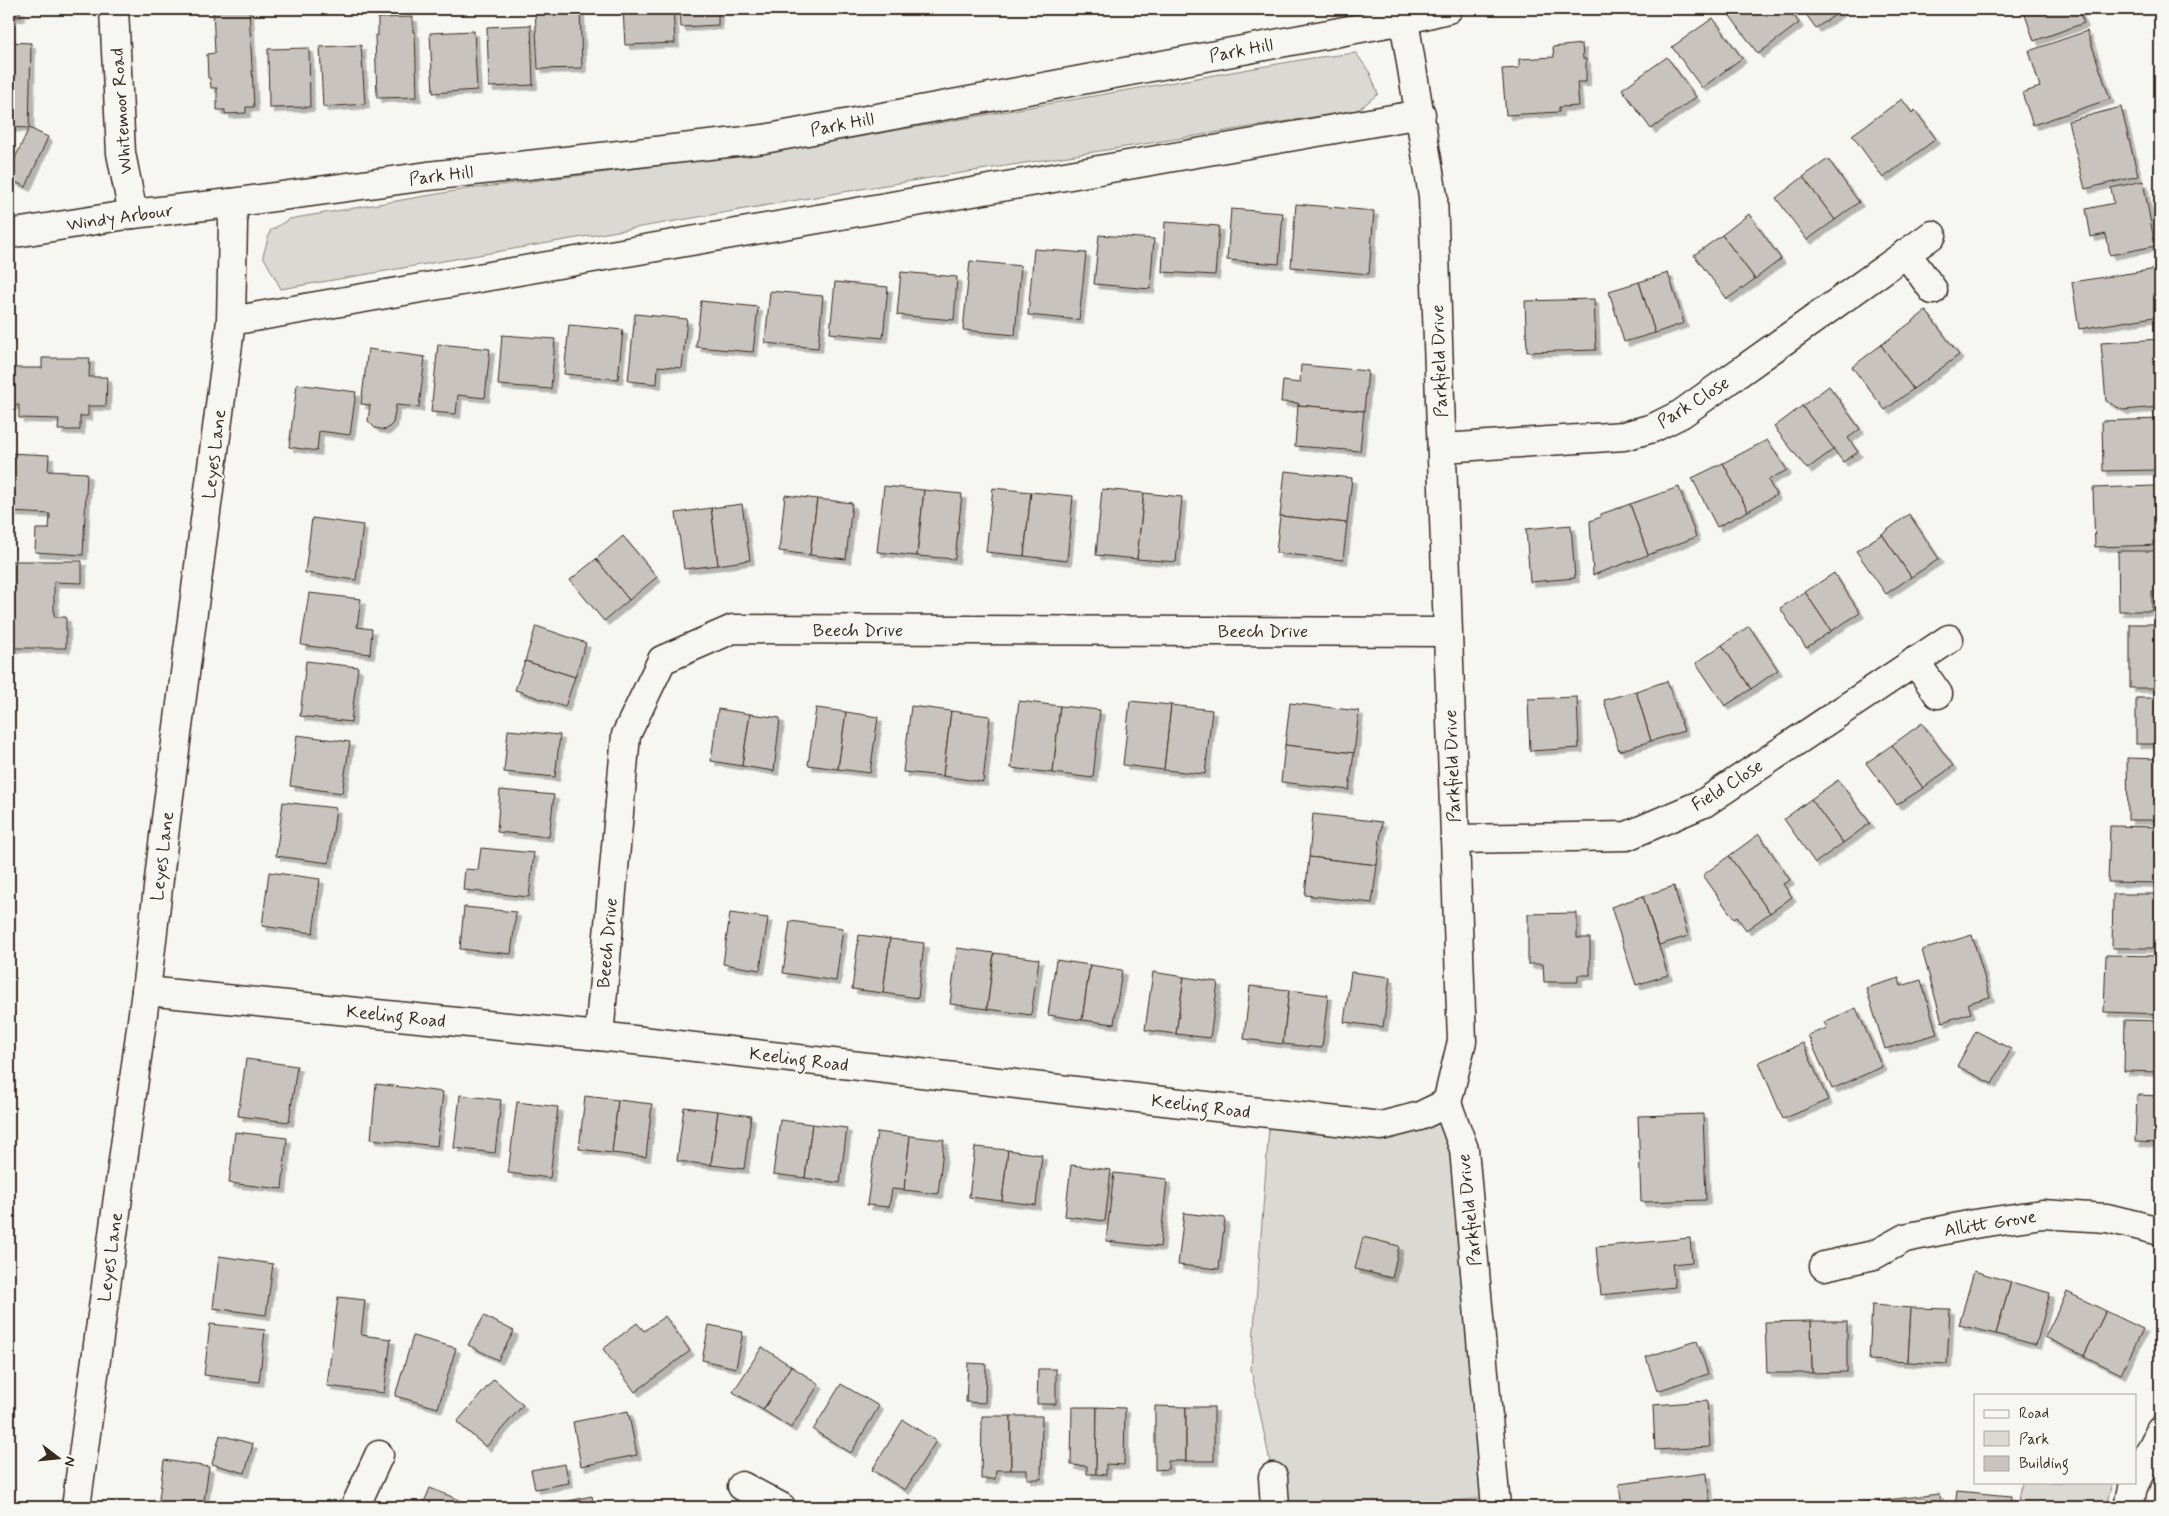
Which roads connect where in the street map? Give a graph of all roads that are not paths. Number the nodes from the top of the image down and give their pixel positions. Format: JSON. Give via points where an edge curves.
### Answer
{"nodes":[{"id":1,"x":114,"y":9,"type":"edge"},
{"id":2,"x":1448,"y":9,"type":"edge"},
{"id":3,"x":1404,"y":20,"type":"junction"},
{"id":4,"x":1421,"y":114,"type":"junction"},
{"id":5,"x":231,"y":203,"type":"junction"},
{"id":6,"x":133,"y":214,"type":"junction"},
{"id":7,"x":9,"y":234,"type":"edge"},
{"id":8,"x":1932,"y":235,"type":"dead end"},
{"id":9,"x":1906,"y":253,"type":"junction"},
{"id":10,"x":1933,"y":290,"type":"dead end"},
{"id":11,"x":231,"y":321,"type":"junction"},
{"id":12,"x":1442,"y":448,"type":"junction"},
{"id":13,"x":1447,"y":632,"type":"junction"},
{"id":14,"x":1949,"y":639,"type":"dead end"},
{"id":15,"x":1915,"y":662,"type":"junction"},
{"id":16,"x":1938,"y":694,"type":"dead end"},
{"id":17,"x":1455,"y":839,"type":"junction"},
{"id":18,"x":146,"y":991,"type":"junction"},
{"id":19,"x":599,"y":1036,"type":"junction"},
{"id":20,"x":1447,"y":1103,"type":"junction"},
{"id":21,"x":2160,"y":1231,"type":"edge"},
{"id":22,"x":1824,"y":1266,"type":"dead end"},
{"id":23,"x":2160,"y":1431,"type":"edge"},
{"id":24,"x":379,"y":1454,"type":"dead end"},
{"id":25,"x":1274,"y":1477,"type":"dead end"},
{"id":26,"x":2136,"y":1481,"type":"edge"},
{"id":27,"x":2134,"y":1484,"type":"edge"},
{"id":28,"x":742,"y":1486,"type":"dead end"},
{"id":29,"x":76,"y":1507,"type":"edge"},
{"id":30,"x":355,"y":1507,"type":"edge"},
{"id":31,"x":781,"y":1507,"type":"edge"},
{"id":32,"x":1275,"y":1507,"type":"edge"},
{"id":33,"x":1496,"y":1507,"type":"edge"},
{"id":34,"x":2129,"y":1507,"type":"edge"}],
"edges":[{"from":1,"to":6,"type":"street","name":"Whitemoor Road","via":[[121,153]]},
{"from":2,"to":3,"type":"street","name":"Park Hill"},
{"from":3,"to":4,"type":"street","name":"Parkfield Drive"},
{"from":3,"to":5,"type":"street","name":"Park Hill","via":[[764,139],[428,176]]},
{"from":4,"to":11,"type":"street"},
{"from":4,"to":12,"type":"street","name":"Parkfield Drive","via":[[1433,196]]},
{"from":5,"to":6,"type":"street","name":"Windy Arbour"},
{"from":5,"to":11,"type":"street","name":"Leyes Lane"},
{"from":6,"to":7,"type":"street","name":"Windy Arbour"},
{"from":8,"to":9,"type":"street","name":"Park Close"},
{"from":9,"to":10,"type":"street"},
{"from":9,"to":12,"type":"street","name":"Park Close","via":[[1681,414],[1653,428],[1624,436]]},
{"from":11,"to":18,"type":"street","name":"Leyes Lane"},
{"from":12,"to":13,"type":"street","name":"Parkfield Drive"},
{"from":13,"to":17,"type":"street","name":"Parkfield Drive"},
{"from":13,"to":19,"type":"street","name":"Beech Drive","via":[[733,629],[662,660],[626,735]]},
{"from":14,"to":15,"type":"street","name":"Field Close"},
{"from":15,"to":16,"type":"street"},
{"from":15,"to":17,"type":"street","name":"Field Close","via":[[1704,803],[1627,836]]},
{"from":17,"to":20,"type":"street","name":"Parkfield Drive","via":[[1462,1041]]},
{"from":18,"to":19,"type":"street","name":"Keeling Road"},
{"from":18,"to":29,"type":"street","name":"Leyes Lane"},
{"from":19,"to":20,"type":"street","name":"Keeling Road","via":[[1381,1126],[1420,1116]]},
{"from":20,"to":33,"type":"street","name":"Parkfield Drive","via":[[1464,1149]]},
{"from":21,"to":22,"type":"street","name":"Allitt Grove","via":[[2107,1218],[2042,1214],[1905,1238],[1874,1255]]},
{"from":23,"to":26,"type":"street"},
{"from":24,"to":30,"type":"street"},
{"from":25,"to":32,"type":"street"},
{"from":27,"to":34,"type":"street"},
{"from":28,"to":31,"type":"street"}]}
